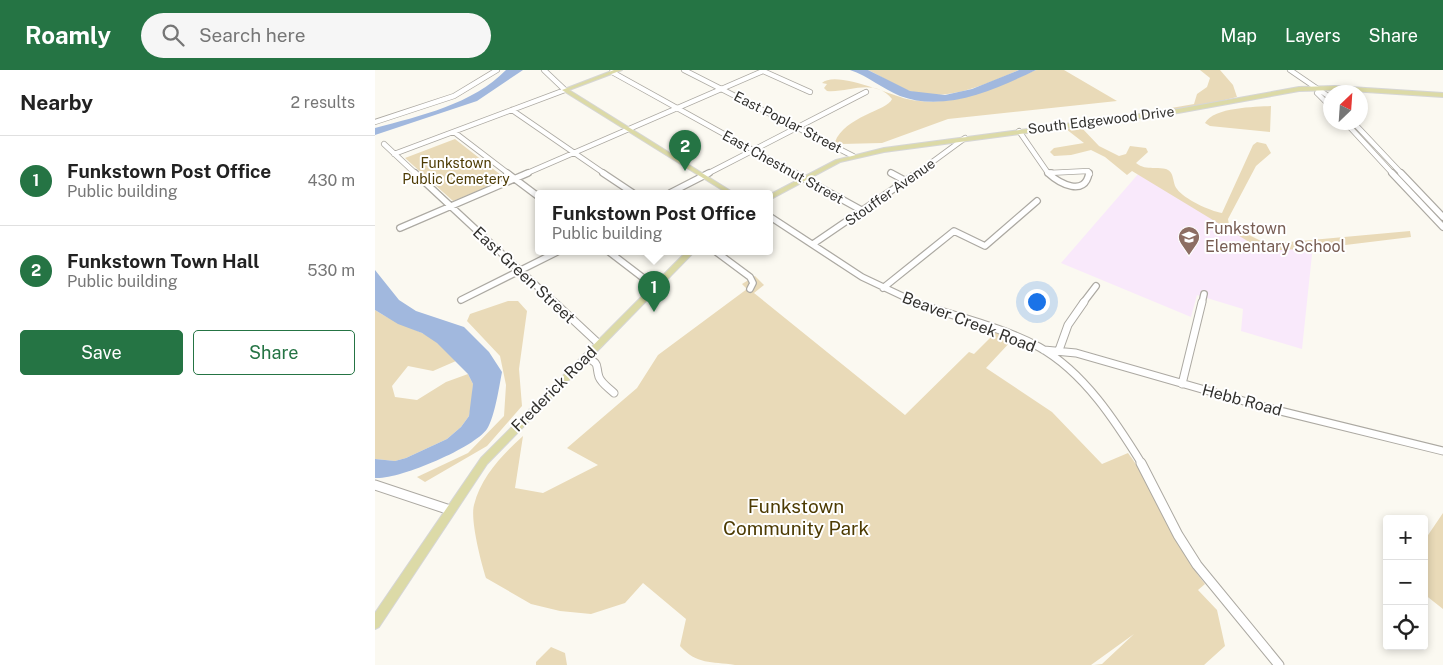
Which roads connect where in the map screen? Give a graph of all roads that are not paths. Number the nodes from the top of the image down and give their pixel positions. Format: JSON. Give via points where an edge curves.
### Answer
{"nodes":[{"id":1,"x":497,"y":70,"type":"edge"},
{"id":2,"x":544,"y":70,"type":"edge"},
{"id":3,"x":619,"y":70,"type":"edge"},
{"id":4,"x":684,"y":70,"type":"edge"},
{"id":5,"x":1290,"y":70,"type":"edge"},
{"id":6,"x":763,"y":71,"type":"edge"},
{"id":7,"x":612,"y":72,"type":"junction"},
{"id":8,"x":722,"y":89,"type":"junction"},
{"id":9,"x":565,"y":90,"type":"junction"},
{"id":10,"x":1319,"y":90,"type":"junction"},
{"id":11,"x":810,"y":92,"type":"dead end"},
{"id":12,"x":866,"y":92,"type":"dead end"},
{"id":13,"x":1323,"y":93,"type":"edge"},
{"id":14,"x":1443,"y":95,"type":"edge"},
{"id":15,"x":1323,"y":100,"type":"edge"},
{"id":16,"x":677,"y":108,"type":"junction"},
{"id":17,"x":511,"y":110,"type":"junction"},
{"id":18,"x":375,"y":122,"type":"edge"},
{"id":19,"x":798,"y":127,"type":"junction"},
{"id":20,"x":627,"y":130,"type":"junction"},
{"id":21,"x":1352,"y":130,"type":"edge"},
{"id":22,"x":1361,"y":130,"type":"edge"},
{"id":23,"x":1019,"y":131,"type":"junction"},
{"id":24,"x":454,"y":132,"type":"junction"},
{"id":25,"x":965,"y":138,"type":"junction"},
{"id":26,"x":384,"y":144,"type":"dead end"},
{"id":27,"x":753,"y":150,"type":"junction"},
{"id":28,"x":574,"y":153,"type":"junction"},
{"id":29,"x":394,"y":154,"type":"junction"},
{"id":30,"x":853,"y":156,"type":"junction"},
{"id":31,"x":1047,"y":173,"type":"junction"},
{"id":32,"x":891,"y":174,"type":"dead end"},
{"id":33,"x":703,"y":176,"type":"junction"},
{"id":34,"x":515,"y":178,"type":"junction"},
{"id":35,"x":805,"y":179,"type":"junction"},
{"id":36,"x":906,"y":181,"type":"junction"},
{"id":37,"x":1403,"y":185,"type":"junction"},
{"id":38,"x":1413,"y":185,"type":"junction"},
{"id":39,"x":629,"y":190,"type":"edge"},
{"id":40,"x":676,"y":190,"type":"edge"},
{"id":41,"x":726,"y":190,"type":"edge"},
{"id":42,"x":535,"y":194,"type":"edge"},
{"id":43,"x":773,"y":196,"type":"edge"},
{"id":44,"x":1037,"y":201,"type":"dead end"},
{"id":45,"x":450,"y":206,"type":"junction"},
{"id":46,"x":863,"y":211,"type":"junction"},
{"id":47,"x":1443,"y":217,"type":"edge"},
{"id":48,"x":773,"y":219,"type":"edge"},
{"id":49,"x":1443,"y":227,"type":"edge"},
{"id":50,"x":400,"y":228,"type":"dead end"},
{"id":51,"x":813,"y":244,"type":"junction"},
{"id":52,"x":551,"y":255,"type":"edge"},
{"id":53,"x":613,"y":255,"type":"edge"},
{"id":54,"x":687,"y":255,"type":"edge"},
{"id":55,"x":720,"y":255,"type":"edge"},
{"id":56,"x":521,"y":270,"type":"junction"},
{"id":57,"x":1096,"y":286,"type":"dead end"},
{"id":58,"x":655,"y":287,"type":"junction"},
{"id":59,"x":883,"y":288,"type":"junction"},
{"id":60,"x":750,"y":289,"type":"dead end"},
{"id":61,"x":1204,"y":294,"type":"dead end"},
{"id":62,"x":461,"y":300,"type":"dead end"},
{"id":63,"x":599,"y":344,"type":"junction"},
{"id":64,"x":1042,"y":350,"type":"junction"},
{"id":65,"x":1059,"y":350,"type":"junction"},
{"id":66,"x":586,"y":357,"type":"junction"},
{"id":67,"x":1182,"y":384,"type":"junction"},
{"id":68,"x":614,"y":393,"type":"dead end"},
{"id":69,"x":1443,"y":451,"type":"edge"},
{"id":70,"x":375,"y":485,"type":"edge"},
{"id":71,"x":449,"y":510,"type":"junction"},
{"id":72,"x":375,"y":623,"type":"edge"},
{"id":73,"x":1279,"y":665,"type":"edge"}],
"edges":[{"from":1,"to":18,"type":"street","via":[[455,97]]},
{"from":2,"to":9,"type":"street"},
{"from":3,"to":7,"type":"main road"},
{"from":4,"to":8,"type":"street","name":"East Poplar Street"},
{"from":5,"to":10,"type":"street"},
{"from":6,"to":8,"type":"street"},
{"from":6,"to":11,"type":"street"},
{"from":7,"to":9,"type":"main road"},
{"from":7,"to":16,"type":"street","name":"East Chestnut Street"},
{"from":8,"to":16,"type":"street"},
{"from":8,"to":19,"type":"street","name":"East Poplar Street"},
{"from":9,"to":17,"type":"street"},
{"from":9,"to":20,"type":"main road"},
{"from":10,"to":13,"type":"street"},
{"from":10,"to":14,"type":"main road","name":"South Edgewood Drive"},
{"from":10,"to":15,"type":"street","via":[[1317,94]]},
{"from":10,"to":23,"type":"main road","name":"South Edgewood Drive","via":[[1287,90],[1178,111]]},
{"from":12,"to":19,"type":"street"},
{"from":16,"to":20,"type":"street"},
{"from":16,"to":27,"type":"street","name":"East Chestnut Street"},
{"from":17,"to":24,"type":"street"},
{"from":17,"to":28,"type":"street"},
{"from":19,"to":27,"type":"street"},
{"from":19,"to":30,"type":"street","name":"East Poplar Street"},
{"from":20,"to":28,"type":"street"},
{"from":20,"to":33,"type":"main road"},
{"from":21,"to":37,"type":"street"},
{"from":22,"to":38,"type":"street"},
{"from":23,"to":25,"type":"main road","name":"South Edgewood Drive"},
{"from":23,"to":31,"type":"street"},
{"from":24,"to":29,"type":"street"},
{"from":24,"to":34,"type":"street"},
{"from":25,"to":30,"type":"main road","name":"South Edgewood Drive"},
{"from":25,"to":36,"type":"street","name":"Stouffer Avenue"},
{"from":26,"to":29,"type":"street","name":"East Green Street"},
{"from":27,"to":33,"type":"street"},
{"from":27,"to":35,"type":"street","name":"East Chestnut Street"},
{"from":28,"to":34,"type":"street"},
{"from":28,"to":39,"type":"street"},
{"from":29,"to":45,"type":"street","name":"East Green Street"},
{"from":30,"to":35,"type":"main road","name":"South Edgewood Drive"},
{"from":31,"to":31,"type":"street","via":[[1077,170],[1090,174],[1080,186],[1074,187],[1060,183]]},
{"from":32,"to":36,"type":"street"},
{"from":33,"to":40,"type":"street"},
{"from":33,"to":41,"type":"main road"},
{"from":34,"to":42,"type":"street"},
{"from":34,"to":45,"type":"street"},
{"from":35,"to":43,"type":"main road","name":"South Edgewood Drive"},
{"from":35,"to":46,"type":"street","name":"East Chestnut Street"},
{"from":36,"to":46,"type":"street","name":"Stouffer Avenue"},
{"from":37,"to":38,"type":"street"},
{"from":37,"to":49,"type":"street"},
{"from":38,"to":47,"type":"street"},
{"from":44,"to":59,"type":"street","via":[[985,246],[954,231]]},
{"from":45,"to":50,"type":"street"},
{"from":45,"to":56,"type":"street","name":"East Green Street"},
{"from":46,"to":51,"type":"street","name":"Stouffer Avenue"},
{"from":48,"to":51,"type":"street","name":"Beaver Creek Road"},
{"from":51,"to":59,"type":"street","name":"Beaver Creek Road"},
{"from":52,"to":56,"type":"street"},
{"from":53,"to":58,"type":"street"},
{"from":54,"to":58,"type":"main road","name":"Frederick Road"},
{"from":55,"to":60,"type":"street","via":[[750,277],[753,283]]},
{"from":56,"to":62,"type":"street"},
{"from":56,"to":63,"type":"street","name":"East Green Street"},
{"from":57,"to":65,"type":"street","via":[[1076,314]]},
{"from":58,"to":63,"type":"main road","name":"Frederick Road"},
{"from":59,"to":64,"type":"street","name":"Beaver Creek Road","via":[[1006,333]]},
{"from":61,"to":67,"type":"street"},
{"from":63,"to":66,"type":"main road","name":"Frederick Road"},
{"from":64,"to":65,"type":"street","name":"Hebb Road"},
{"from":64,"to":73,"type":"street","name":"Beaver Creek Road","via":[[1071,372],[1109,418],[1154,484],[1191,556]]},
{"from":65,"to":67,"type":"street","name":"Hebb Road"},
{"from":66,"to":68,"type":"street","via":[[595,362],[601,382]]},
{"from":66,"to":71,"type":"main road","name":"Frederick Road","via":[[495,448]]},
{"from":67,"to":69,"type":"street","name":"Hebb Road"},
{"from":70,"to":71,"type":"street"},
{"from":71,"to":72,"type":"main road","name":"Frederick Road"}]}
